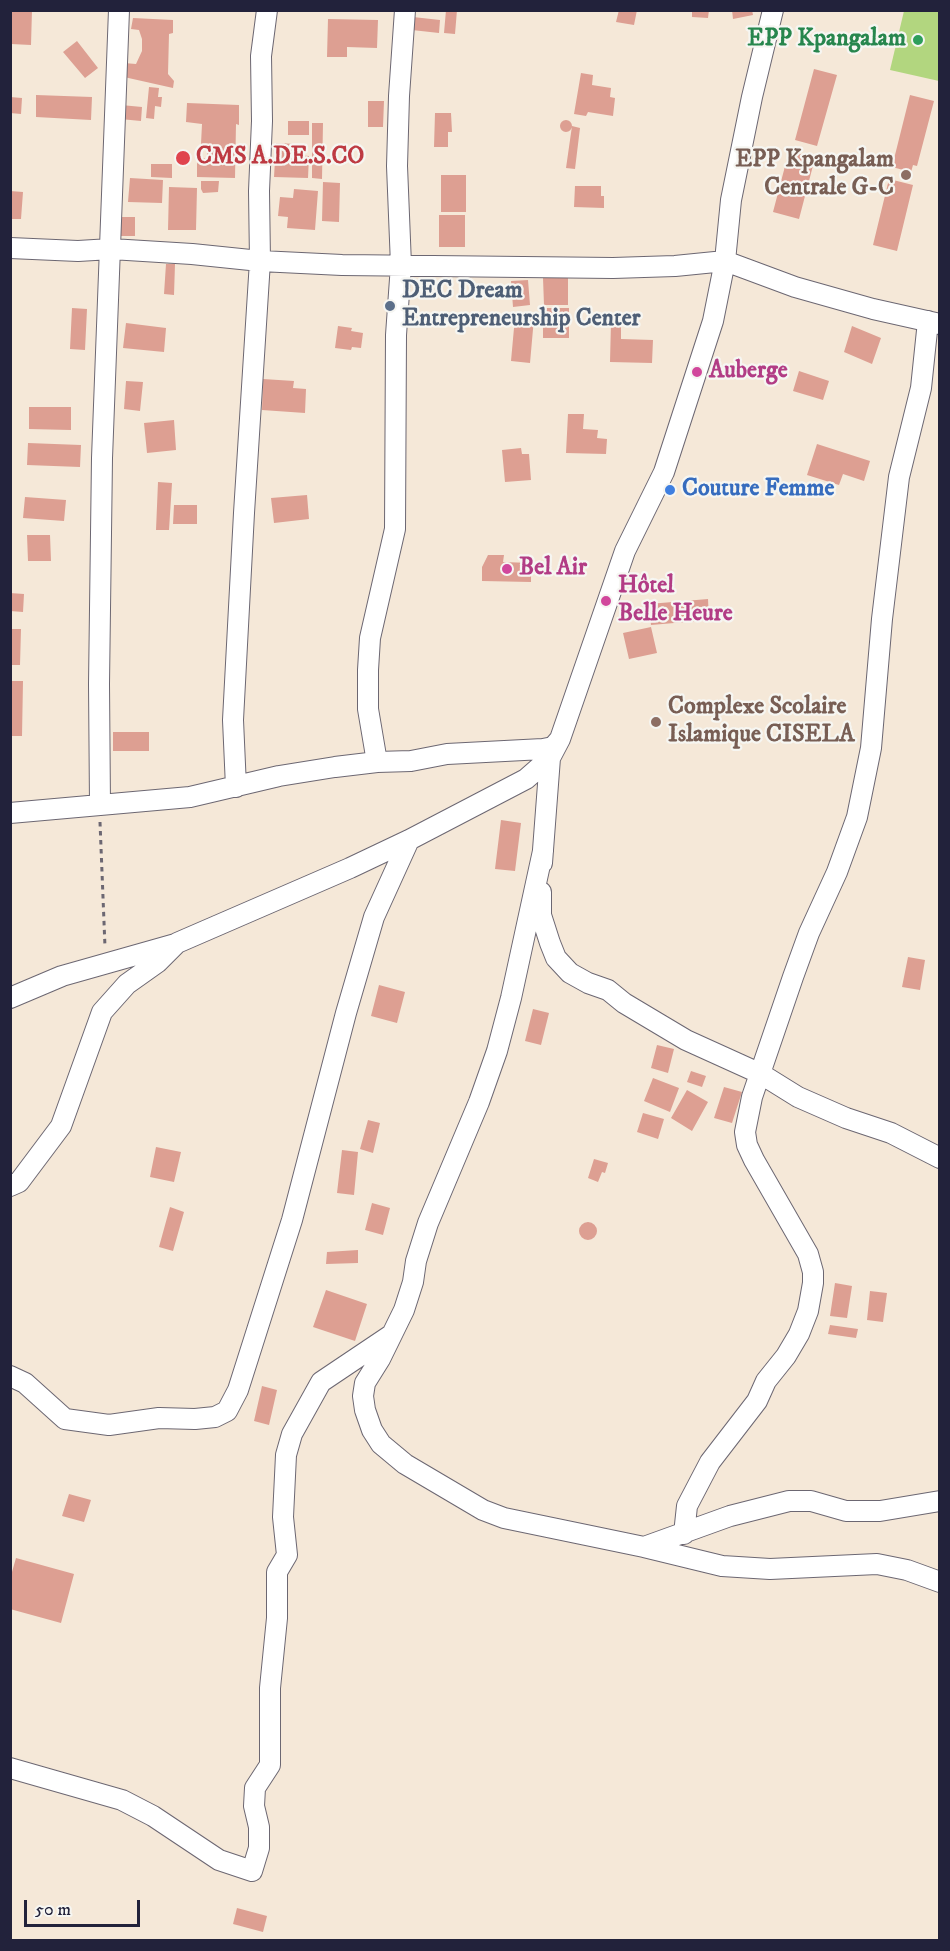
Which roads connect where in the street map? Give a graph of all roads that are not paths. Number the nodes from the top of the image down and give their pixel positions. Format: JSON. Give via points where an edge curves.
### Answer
{"nodes":[{"id":1,"x":120,"y":10,"type":"edge"},
{"id":2,"x":267,"y":10,"type":"edge"},
{"id":3,"x":405,"y":10,"type":"edge"},
{"id":4,"x":773,"y":10,"type":"edge"},
{"id":5,"x":10,"y":248,"type":"edge"},
{"id":6,"x":111,"y":249,"type":"junction"},
{"id":7,"x":260,"y":261,"type":"junction"},
{"id":8,"x":725,"y":261,"type":"junction"},
{"id":9,"x":401,"y":265,"type":"junction"},
{"id":10,"x":934,"y":323,"type":"edge"},
{"id":11,"x":560,"y":739,"type":"junction"},
{"id":12,"x":550,"y":758,"type":"junction"},
{"id":13,"x":377,"y":762,"type":"junction"},
{"id":14,"x":236,"y":787,"type":"junction"},
{"id":15,"x":100,"y":805,"type":"junction"},
{"id":16,"x":10,"y":813,"type":"edge"},
{"id":17,"x":409,"y":840,"type":"junction"},
{"id":18,"x":543,"y":851,"type":"junction"},
{"id":19,"x":177,"y":943,"type":"junction"},
{"id":20,"x":10,"y":999,"type":"edge"},
{"id":21,"x":760,"y":1074,"type":"junction"},
{"id":22,"x":939,"y":1158,"type":"edge"},
{"id":23,"x":10,"y":1186,"type":"edge"},
{"id":24,"x":391,"y":1335,"type":"junction"},
{"id":25,"x":10,"y":1376,"type":"edge"},
{"id":26,"x":939,"y":1501,"type":"edge"},
{"id":27,"x":684,"y":1534,"type":"junction"},
{"id":28,"x":644,"y":1547,"type":"junction"},
{"id":29,"x":939,"y":1582,"type":"edge"},
{"id":30,"x":10,"y":1768,"type":"edge"}],
"edges":[{"from":1,"to":6,"type":"street"},
{"from":2,"to":7,"type":"street","via":[[261,56]]},
{"from":3,"to":9,"type":"street","via":[[397,166]]},
{"from":4,"to":8,"type":"street","via":[[731,200]]},
{"from":5,"to":6,"type":"street"},
{"from":6,"to":7,"type":"street"},
{"from":6,"to":15,"type":"street","via":[[102,458]]},
{"from":7,"to":9,"type":"street"},
{"from":7,"to":14,"type":"street","via":[[233,720]]},
{"from":8,"to":9,"type":"street","via":[[613,268]]},
{"from":8,"to":10,"type":"street","via":[[795,287]]},
{"from":8,"to":11,"type":"street","via":[[713,321],[664,472],[625,551]]},
{"from":9,"to":13,"type":"street","via":[[396,335],[394,529],[370,638],[368,709]]},
{"from":10,"to":21,"type":"street","via":[[899,477],[871,748],[857,818],[809,933]]},
{"from":11,"to":12,"type":"street"},
{"from":11,"to":13,"type":"street","via":[[553,747],[543,749]]},
{"from":12,"to":17,"type":"street","via":[[526,779]]},
{"from":12,"to":18,"type":"street"},
{"from":13,"to":14,"type":"street","via":[[279,776]]},
{"from":14,"to":15,"type":"street","via":[[190,797]]},
{"from":15,"to":16,"type":"street"},
{"from":17,"to":19,"type":"street"},
{"from":17,"to":25,"type":"street","via":[[374,917],[292,1220],[238,1390],[227,1412],[215,1417],[159,1418],[110,1425],[65,1419],[25,1383]]},
{"from":18,"to":21,"type":"street","via":[[541,915],[563,968],[608,990],[686,1040]]},
{"from":18,"to":24,"type":"street","via":[[497,1051],[428,1222],[404,1310]]},
{"from":19,"to":20,"type":"street","via":[[62,976]]},
{"from":19,"to":23,"type":"street","via":[[127,984],[102,1012],[61,1126],[19,1182]]},
{"from":21,"to":22,"type":"street","via":[[798,1097],[891,1133]]},
{"from":21,"to":27,"type":"street","via":[[747,1119],[747,1145],[808,1254],[813,1283],[799,1334],[757,1401],[710,1462],[687,1506]]},
{"from":24,"to":28,"type":"street","via":[[365,1383],[363,1396],[372,1430],[381,1444],[405,1464],[483,1510],[504,1518]]},
{"from":24,"to":30,"type":"street","via":[[321,1382],[292,1434],[285,1455],[282,1517],[287,1555],[277,1572],[270,1765],[255,1788],[259,1848],[252,1870],[219,1860],[122,1800]]},
{"from":26,"to":27,"type":"street","via":[[880,1511],[846,1511],[811,1501],[789,1501],[730,1516]]},
{"from":27,"to":28,"type":"street"},
{"from":28,"to":29,"type":"street","via":[[732,1567],[877,1564]]}]}
